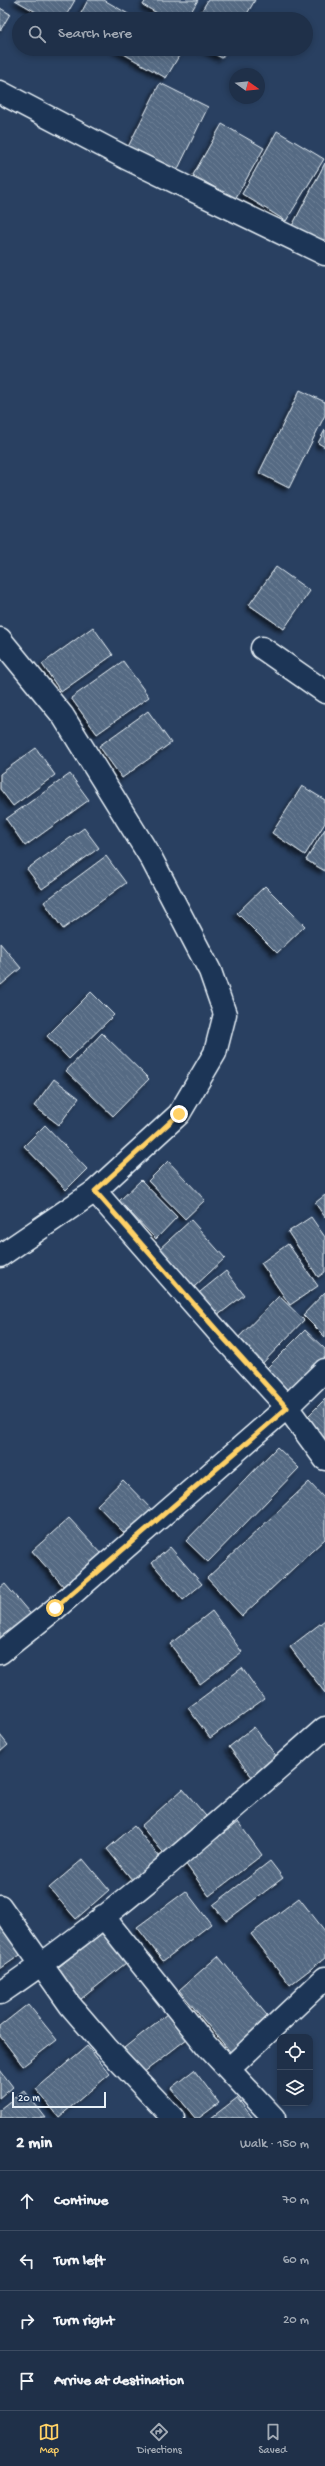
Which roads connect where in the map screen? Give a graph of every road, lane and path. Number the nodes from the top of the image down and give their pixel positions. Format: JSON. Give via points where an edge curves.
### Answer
{"nodes":[{"id":1,"x":0,"y":92,"type":"edge"},
{"id":2,"x":324,"y":251,"type":"edge"},
{"id":3,"x":0,"y":639,"type":"edge"},
{"id":4,"x":262,"y":648,"type":"dead end"},
{"id":5,"x":325,"y":692,"type":"edge"},
{"id":6,"x":95,"y":1191,"type":"junction"},
{"id":7,"x":0,"y":1256,"type":"edge"},
{"id":8,"x":325,"y":1370,"type":"edge"},
{"id":9,"x":287,"y":1408,"type":"junction"},
{"id":10,"x":325,"y":1458,"type":"edge"},
{"id":11,"x":0,"y":1653,"type":"edge"},
{"id":12,"x":325,"y":1728,"type":"edge"},
{"id":13,"x":0,"y":1906,"type":"edge"},
{"id":14,"x":103,"y":1916,"type":"junction"},
{"id":15,"x":40,"y":1966,"type":"junction"},
{"id":16,"x":325,"y":1978,"type":"edge"},
{"id":17,"x":0,"y":1993,"type":"edge"},
{"id":18,"x":229,"y":2069,"type":"junction"},
{"id":19,"x":173,"y":2118,"type":"edge"},
{"id":20,"x":274,"y":2118,"type":"edge"}],
"edges":[{"from":1,"to":2,"type":"street","via":[[126,158]]},
{"from":3,"to":6,"type":"street","via":[[63,716],[151,858],[210,971],[225,1014],[215,1053],[179,1114]]},
{"from":4,"to":5,"type":"street"},
{"from":6,"to":7,"type":"street"},
{"from":6,"to":9,"type":"street"},
{"from":8,"to":9,"type":"street"},
{"from":9,"to":10,"type":"street"},
{"from":9,"to":11,"type":"street"},
{"from":12,"to":14,"type":"street","via":[[183,1852]]},
{"from":13,"to":15,"type":"street"},
{"from":14,"to":15,"type":"street"},
{"from":14,"to":18,"type":"street"},
{"from":15,"to":17,"type":"street"},
{"from":15,"to":19,"type":"street","via":[[106,2047]]},
{"from":16,"to":18,"type":"street"},
{"from":18,"to":20,"type":"street"}]}
